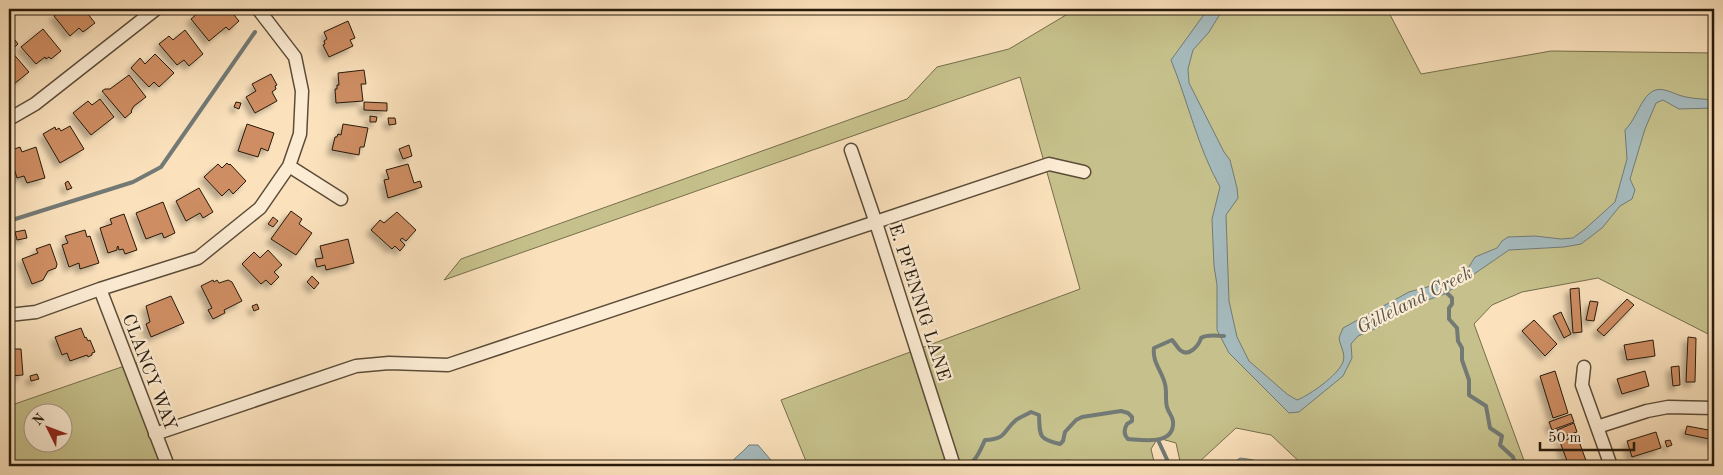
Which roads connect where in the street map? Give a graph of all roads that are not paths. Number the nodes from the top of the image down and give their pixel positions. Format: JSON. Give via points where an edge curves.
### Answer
{"nodes":[{"id":1,"x":156,"y":9,"type":"edge"},
{"id":2,"x":258,"y":9,"type":"edge"},
{"id":3,"x":9,"y":119,"type":"edge"},
{"id":4,"x":851,"y":150,"type":"dead end"},
{"id":5,"x":289,"y":166,"type":"junction"},
{"id":6,"x":1084,"y":172,"type":"dead end"},
{"id":7,"x":342,"y":199,"type":"dead end"},
{"id":8,"x":876,"y":223,"type":"junction"},
{"id":9,"x":100,"y":290,"type":"junction"},
{"id":10,"x":9,"y":315,"type":"edge"},
{"id":11,"x":1584,"y":367,"type":"dead end"},
{"id":12,"x":1714,"y":408,"type":"edge"},
{"id":13,"x":1597,"y":427,"type":"junction"},
{"id":14,"x":155,"y":434,"type":"junction"},
{"id":15,"x":168,"y":466,"type":"edge"},
{"id":16,"x":954,"y":466,"type":"edge"},
{"id":17,"x":1611,"y":466,"type":"edge"}],
"edges":[{"from":1,"to":3,"type":"street","via":[[35,104]]},
{"from":2,"to":5,"type":"street","via":[[295,57],[302,90],[300,134]]},
{"from":4,"to":8,"type":"street","name":"E. PFENNIG LANE"},
{"from":5,"to":7,"type":"street"},
{"from":5,"to":9,"type":"street","via":[[260,208],[198,258]]},
{"from":6,"to":8,"type":"street","via":[[1049,164]]},
{"from":8,"to":14,"type":"street","via":[[448,365],[389,363],[356,366]]},
{"from":8,"to":16,"type":"street","name":"E. PFENNIG LANE"},
{"from":9,"to":10,"type":"street","via":[[36,312]]},
{"from":9,"to":14,"type":"street","name":"CLANCY WAY"},
{"from":11,"to":13,"type":"street","via":[[1582,385]]},
{"from":12,"to":13,"type":"street","via":[[1668,407]]},
{"from":13,"to":17,"type":"street"},
{"from":14,"to":15,"type":"street","name":"CLANCY WAY"}]}
